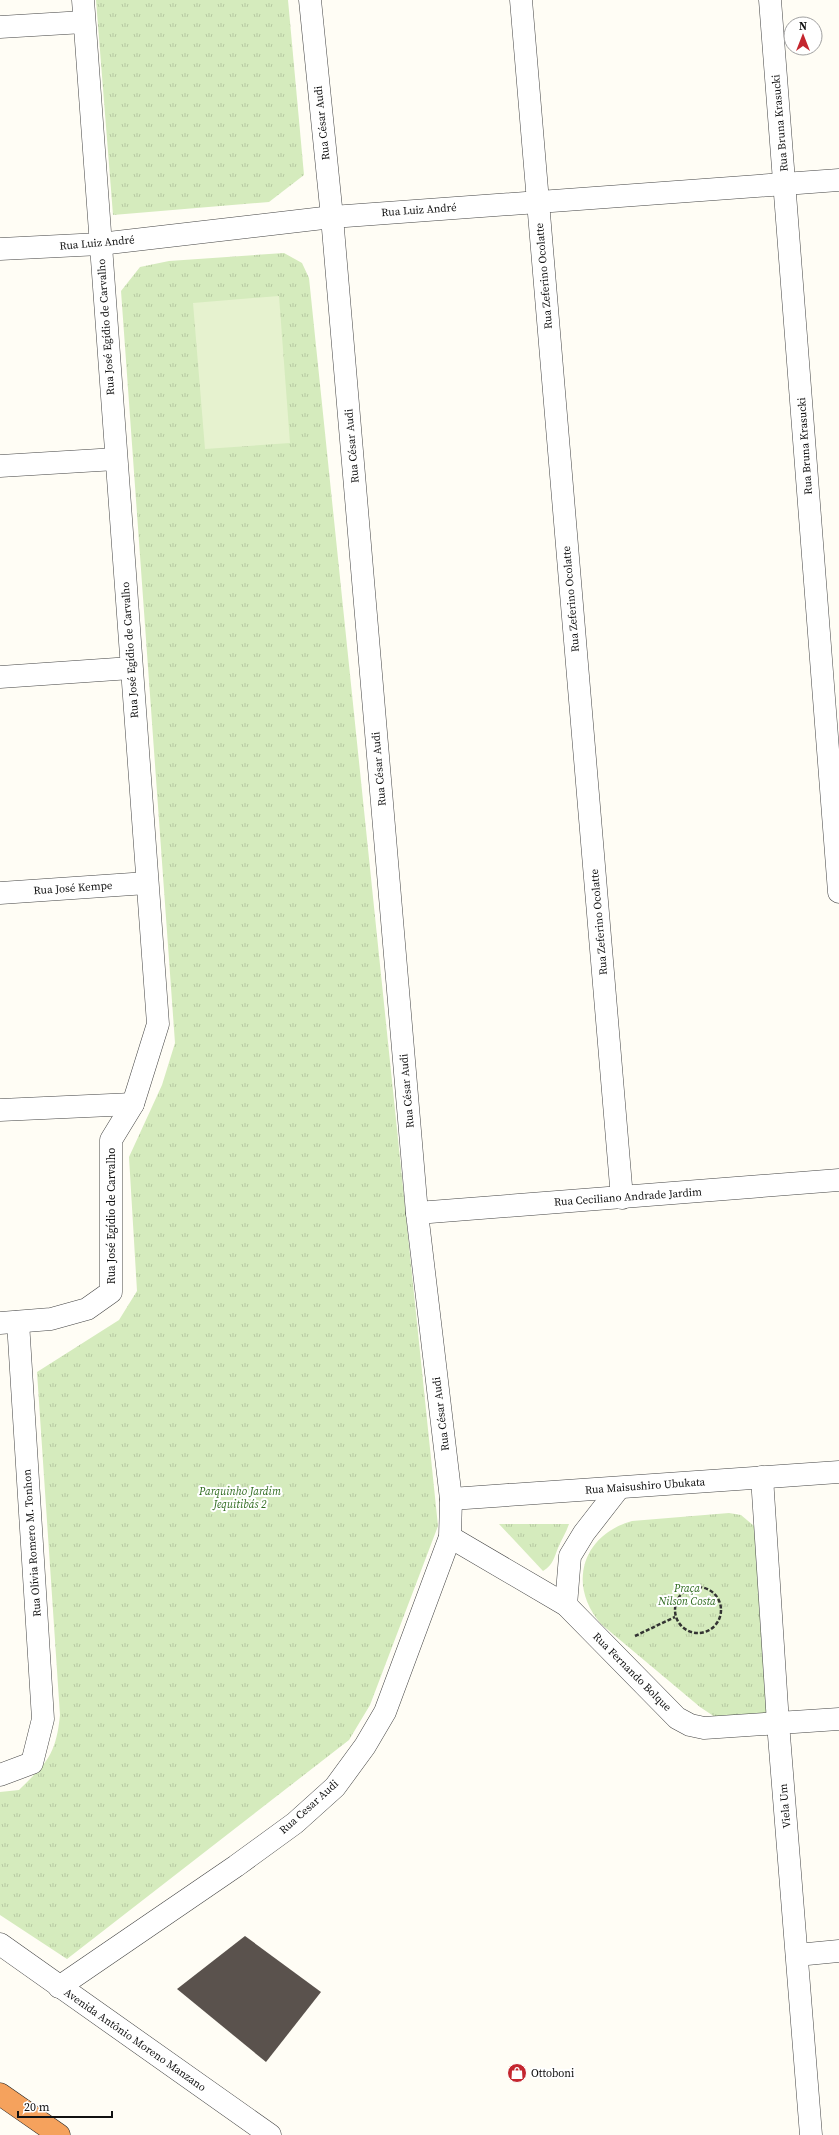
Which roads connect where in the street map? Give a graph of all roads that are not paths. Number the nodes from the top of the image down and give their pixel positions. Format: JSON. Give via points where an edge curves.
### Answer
{"nodes":[{"id":1,"x":83,"y":0,"type":"edge"},
{"id":2,"x":310,"y":0,"type":"edge"},
{"id":3,"x":521,"y":0,"type":"edge"},
{"id":4,"x":770,"y":0,"type":"edge"},
{"id":5,"x":84,"y":22,"type":"junction"},
{"id":6,"x":0,"y":27,"type":"edge"},
{"id":7,"x":839,"y":180,"type":"edge"},
{"id":8,"x":785,"y":184,"type":"junction"},
{"id":9,"x":538,"y":201,"type":"junction"},
{"id":10,"x":332,"y":217,"type":"junction"},
{"id":11,"x":100,"y":244,"type":"junction"},
{"id":12,"x":0,"y":249,"type":"edge"},
{"id":13,"x":116,"y":459,"type":"junction"},
{"id":14,"x":0,"y":466,"type":"edge"},
{"id":15,"x":132,"y":668,"type":"junction"},
{"id":16,"x":0,"y":677,"type":"edge"},
{"id":17,"x":147,"y":883,"type":"junction"},
{"id":18,"x":839,"y":892,"type":"edge"},
{"id":19,"x":0,"y":893,"type":"edge"},
{"id":20,"x":133,"y":1104,"type":"junction"},
{"id":21,"x":0,"y":1110,"type":"edge"},
{"id":22,"x":839,"y":1180,"type":"edge"},
{"id":23,"x":622,"y":1198,"type":"junction"},
{"id":24,"x":417,"y":1213,"type":"junction"},
{"id":25,"x":9,"y":1322,"type":"edge"},
{"id":26,"x":839,"y":1472,"type":"edge"},
{"id":27,"x":762,"y":1477,"type":"junction"},
{"id":28,"x":619,"y":1488,"type":"junction"},
{"id":29,"x":451,"y":1499,"type":"junction"},
{"id":30,"x":450,"y":1537,"type":"junction"},
{"id":31,"x":566,"y":1605,"type":"junction"},
{"id":32,"x":839,"y":1719,"type":"edge"},
{"id":33,"x":778,"y":1722,"type":"junction"},
{"id":34,"x":0,"y":1775,"type":"edge"},
{"id":35,"x":0,"y":1944,"type":"edge"},
{"id":36,"x":839,"y":1951,"type":"edge"},
{"id":37,"x":797,"y":1955,"type":"junction"},
{"id":38,"x":59,"y":1987,"type":"junction"},
{"id":39,"x":0,"y":2094,"type":"edge"},
{"id":40,"x":59,"y":2135,"type":"edge"},
{"id":41,"x":270,"y":2135,"type":"edge"},
{"id":42,"x":811,"y":2135,"type":"edge"}],
"edges":[{"from":1,"to":5,"type":"street","name":"Rua José Egídio de Carvalho"},
{"from":2,"to":10,"type":"street","name":"Rua César Audi"},
{"from":3,"to":9,"type":"street","name":"Rua Zeferino Ocolatte"},
{"from":4,"to":8,"type":"street","name":"Rua Bruna Krasucki"},
{"from":5,"to":6,"type":"street"},
{"from":5,"to":11,"type":"street","name":"Rua José Egídio de Carvalho"},
{"from":7,"to":8,"type":"street","name":"Rua Luiz André"},
{"from":8,"to":9,"type":"street","name":"Rua Luiz André"},
{"from":8,"to":18,"type":"street","name":"Rua Bruna Krasucki"},
{"from":9,"to":10,"type":"street","name":"Rua Luiz André"},
{"from":9,"to":23,"type":"street","name":"Rua Zeferino Ocolatte"},
{"from":10,"to":11,"type":"street","name":"Rua Luiz André"},
{"from":10,"to":24,"type":"street","name":"Rua César Audi"},
{"from":11,"to":12,"type":"street","name":"Rua Luiz André"},
{"from":11,"to":13,"type":"street","name":"Rua José Egídio de Carvalho"},
{"from":13,"to":14,"type":"street"},
{"from":13,"to":15,"type":"street","name":"Rua José Egídio de Carvalho"},
{"from":15,"to":16,"type":"street"},
{"from":15,"to":17,"type":"street","name":"Rua José Egídio de Carvalho"},
{"from":17,"to":19,"type":"street","name":"Rua José Kempe"},
{"from":17,"to":20,"type":"street","name":"Rua José Egídio de Carvalho","via":[[158,1024]]},
{"from":20,"to":21,"type":"street"},
{"from":20,"to":25,"type":"street","name":"Rua José Egídio de Carvalho","via":[[111,1140],[111,1292],[87,1309],[51,1319]]},
{"from":22,"to":23,"type":"street","name":"Rua Ceciliano Andrade Jardim"},
{"from":23,"to":24,"type":"street","name":"Rua Ceciliano Andrade Jardim"},
{"from":24,"to":29,"type":"street","name":"Rua César Audi"},
{"from":25,"to":34,"type":"street","name":"Rua Olívia Romero M. Tonhon","via":[[43,1719],[32,1763]]},
{"from":26,"to":27,"type":"street","name":"Rua Maisushiro Ubukata"},
{"from":27,"to":28,"type":"street","name":"Rua Maisushiro Ubukata"},
{"from":27,"to":33,"type":"street","name":"Viela Um"},
{"from":28,"to":29,"type":"street","name":"Rua Maisushiro Ubukata"},
{"from":28,"to":31,"type":"street","via":[[591,1523],[570,1556]]},
{"from":29,"to":30,"type":"street","name":"Rua César Audi"},
{"from":30,"to":31,"type":"street","name":"Rua Fernando Bolque"},
{"from":30,"to":38,"type":"street","name":"Rua Cesar Audi","via":[[385,1712],[365,1746],[335,1787],[295,1823],[236,1866]]},
{"from":31,"to":33,"type":"street","name":"Rua Fernando Bolque","via":[[677,1718],[690,1725],[704,1728]]},
{"from":32,"to":33,"type":"street","name":"Rua Fernando Bolque"},
{"from":33,"to":37,"type":"street","name":"Viela Um"},
{"from":35,"to":38,"type":"street","name":"Avenida Antônio Moreno Manzano"},
{"from":36,"to":37,"type":"street"},
{"from":37,"to":42,"type":"street","name":"Viela Um"},
{"from":38,"to":41,"type":"street","name":"Avenida Antônio Moreno Manzano"},
{"from":39,"to":40,"type":"highway"}]}
